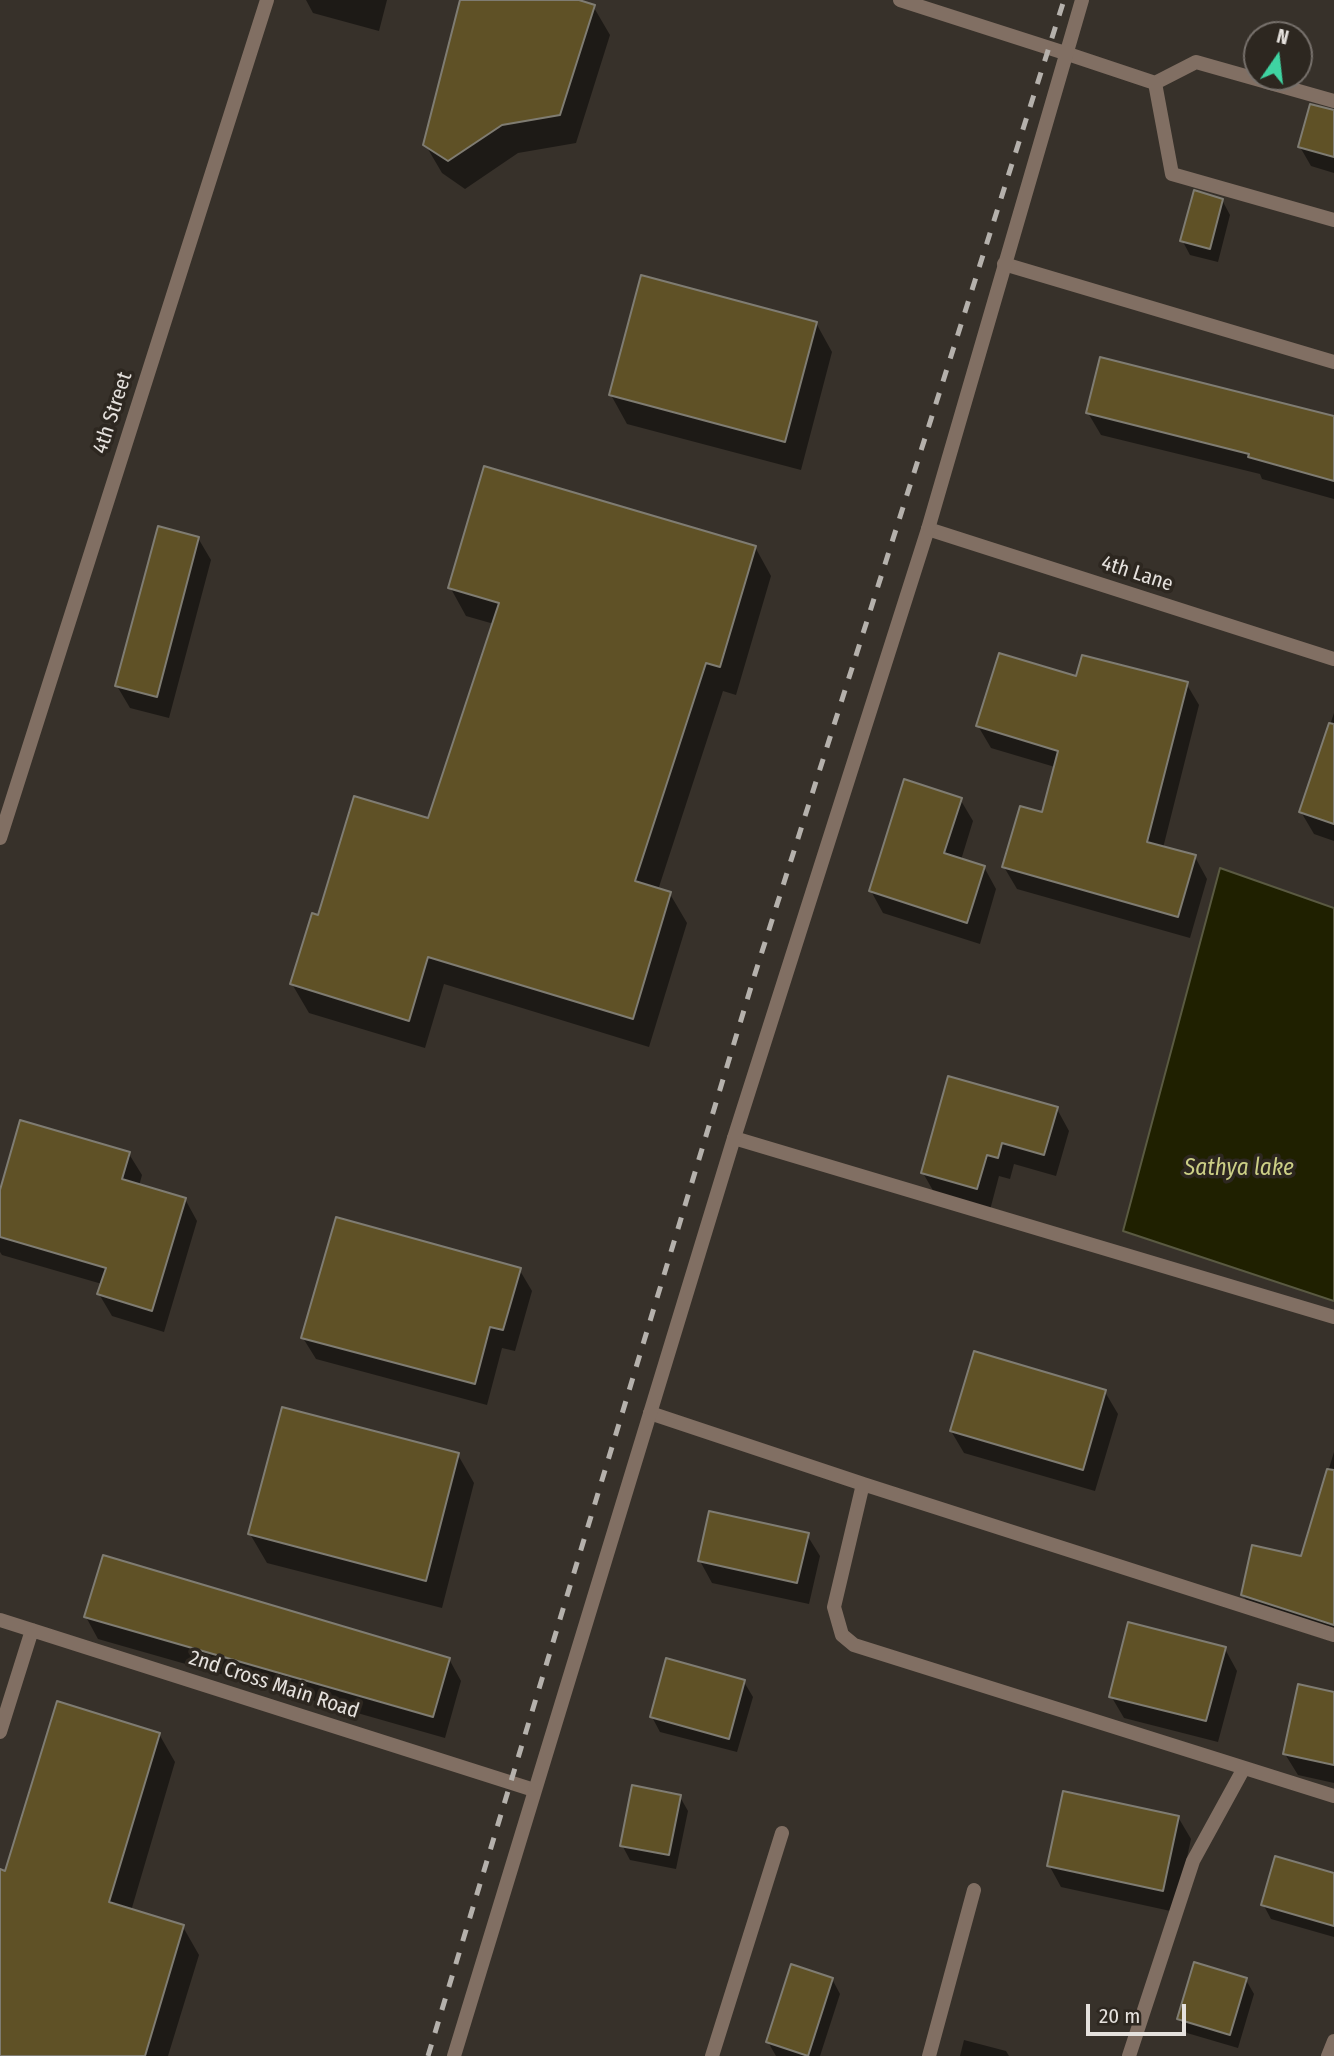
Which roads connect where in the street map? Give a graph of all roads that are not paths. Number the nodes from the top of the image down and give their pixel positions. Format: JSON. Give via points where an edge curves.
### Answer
{"nodes":[{"id":1,"x":267,"y":0,"type":"edge"},
{"id":2,"x":900,"y":0,"type":"edge"},
{"id":3,"x":1082,"y":0,"type":"edge"},
{"id":4,"x":1065,"y":53,"type":"junction"},
{"id":5,"x":1155,"y":83,"type":"junction"},
{"id":6,"x":1334,"y":101,"type":"edge"},
{"id":7,"x":1334,"y":220,"type":"edge"},
{"id":8,"x":1004,"y":264,"type":"junction"},
{"id":9,"x":1334,"y":362,"type":"edge"},
{"id":10,"x":928,"y":529,"type":"junction"},
{"id":11,"x":1334,"y":659,"type":"edge"},
{"id":12,"x":0,"y":838,"type":"edge"},
{"id":13,"x":734,"y":1138,"type":"junction"},
{"id":14,"x":1334,"y":1317,"type":"edge"},
{"id":15,"x":650,"y":1413,"type":"junction"},
{"id":16,"x":863,"y":1484,"type":"junction"},
{"id":17,"x":0,"y":1620,"type":"edge"},
{"id":18,"x":32,"y":1630,"type":"junction"},
{"id":19,"x":1334,"y":1635,"type":"edge"},
{"id":20,"x":0,"y":1731,"type":"edge"},
{"id":21,"x":1244,"y":1768,"type":"junction"},
{"id":22,"x":534,"y":1790,"type":"junction"},
{"id":23,"x":1334,"y":1797,"type":"edge"},
{"id":24,"x":782,"y":1833,"type":"dead end"},
{"id":25,"x":974,"y":1890,"type":"dead end"},
{"id":26,"x":1334,"y":2041,"type":"edge"},
{"id":27,"x":454,"y":2056,"type":"edge"},
{"id":28,"x":712,"y":2056,"type":"edge"},
{"id":29,"x":929,"y":2056,"type":"edge"},
{"id":30,"x":1129,"y":2056,"type":"edge"},
{"id":31,"x":1328,"y":2056,"type":"edge"}],
"edges":[{"from":1,"to":12,"type":"street","name":"4th Street"},
{"from":2,"to":4,"type":"street"},
{"from":3,"to":4,"type":"street"},
{"from":4,"to":5,"type":"street"},
{"from":4,"to":8,"type":"street"},
{"from":5,"to":6,"type":"street","via":[[1196,62]]},
{"from":5,"to":7,"type":"street","via":[[1172,174]]},
{"from":8,"to":9,"type":"street"},
{"from":8,"to":10,"type":"street"},
{"from":10,"to":11,"type":"street","name":"4th Lane"},
{"from":10,"to":13,"type":"street"},
{"from":13,"to":14,"type":"street"},
{"from":13,"to":15,"type":"street"},
{"from":15,"to":16,"type":"street"},
{"from":15,"to":22,"type":"street"},
{"from":16,"to":19,"type":"street"},
{"from":16,"to":21,"type":"street","via":[[834,1607],[842,1635],[854,1645]]},
{"from":17,"to":18,"type":"street","name":"2nd Cross Main Road"},
{"from":18,"to":20,"type":"street"},
{"from":18,"to":22,"type":"street","name":"2nd Cross Main Road"},
{"from":21,"to":23,"type":"street"},
{"from":21,"to":30,"type":"street","via":[[1193,1861]]},
{"from":22,"to":27,"type":"street"},
{"from":24,"to":28,"type":"street"},
{"from":25,"to":29,"type":"street"},
{"from":26,"to":31,"type":"street"}]}
